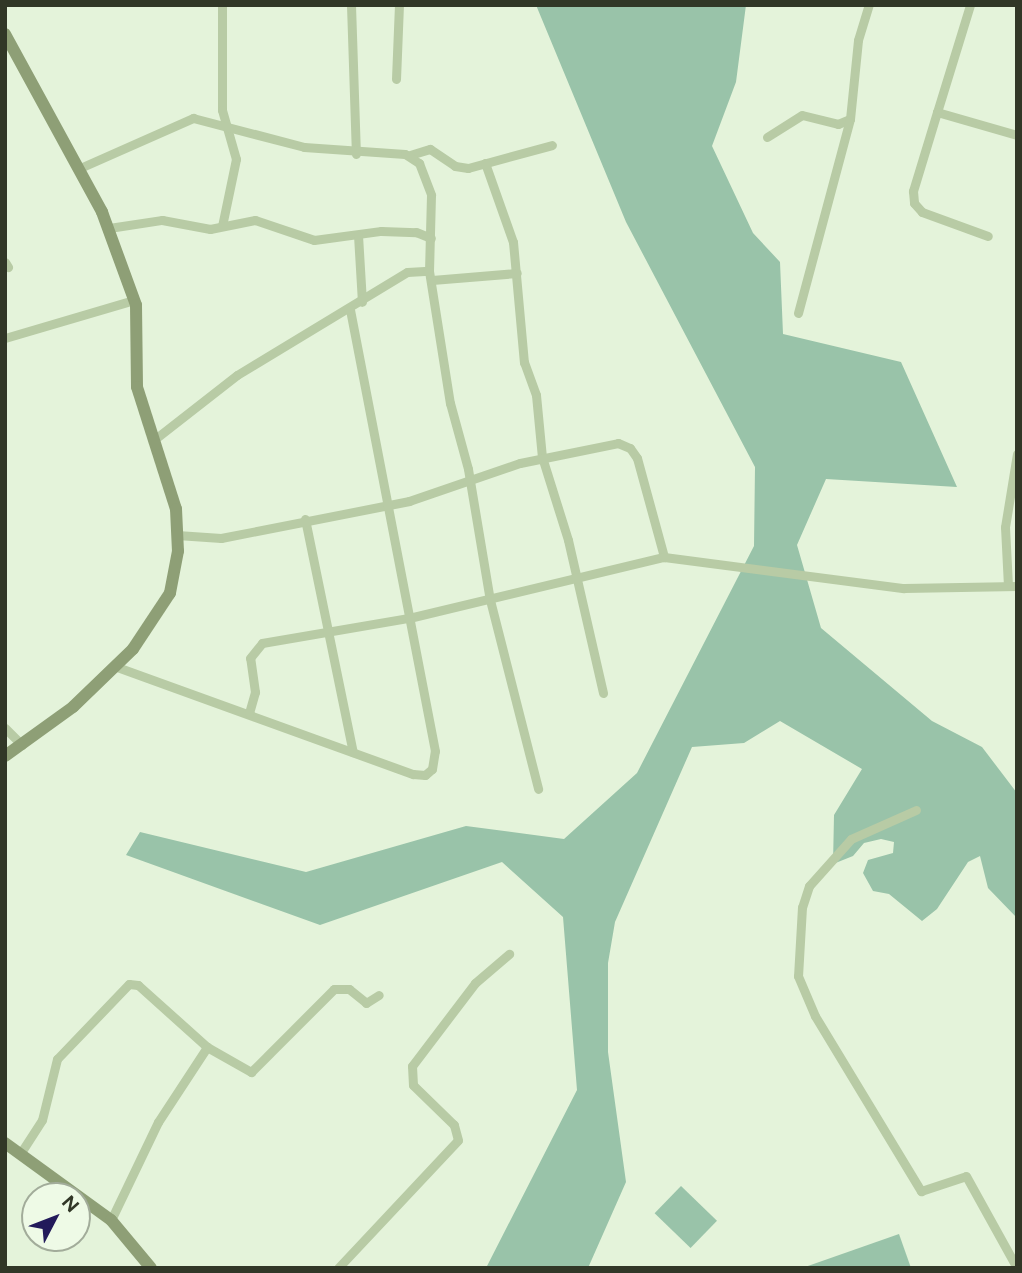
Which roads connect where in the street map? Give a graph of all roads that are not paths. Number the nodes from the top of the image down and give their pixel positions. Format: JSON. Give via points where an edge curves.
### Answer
{"nodes":[{"id":1,"x":222,"y":5,"type":"edge"},
{"id":2,"x":351,"y":5,"type":"edge"},
{"id":3,"x":399,"y":5,"type":"edge"},
{"id":4,"x":869,"y":5,"type":"edge"},
{"id":5,"x":970,"y":5,"type":"edge"},
{"id":6,"x":5,"y":34,"type":"edge"},
{"id":7,"x":396,"y":79,"type":"dead end"},
{"id":8,"x":937,"y":112,"type":"junction"},
{"id":9,"x":850,"y":119,"type":"junction"},
{"id":10,"x":223,"y":127,"type":"junction"},
{"id":11,"x":1017,"y":135,"type":"edge"},
{"id":12,"x":767,"y":137,"type":"dead end"},
{"id":13,"x":552,"y":145,"type":"dead end"},
{"id":14,"x":356,"y":154,"type":"junction"},
{"id":15,"x":410,"y":155,"type":"junction"},
{"id":16,"x":485,"y":163,"type":"junction"},
{"id":17,"x":80,"y":168,"type":"junction"},
{"id":18,"x":222,"y":226,"type":"junction"},
{"id":19,"x":109,"y":228,"type":"junction"},
{"id":20,"x":358,"y":235,"type":"junction"},
{"id":21,"x":988,"y":236,"type":"dead end"},
{"id":22,"x":431,"y":238,"type":"junction"},
{"id":23,"x":517,"y":274,"type":"junction"},
{"id":24,"x":430,"y":276,"type":"junction"},
{"id":25,"x":134,"y":300,"type":"junction"},
{"id":26,"x":362,"y":302,"type":"junction"},
{"id":27,"x":350,"y":310,"type":"junction"},
{"id":28,"x":798,"y":313,"type":"dead end"},
{"id":29,"x":5,"y":338,"type":"edge"},
{"id":30,"x":155,"y":439,"type":"junction"},
{"id":31,"x":1017,"y":454,"type":"edge"},
{"id":32,"x":542,"y":457,"type":"junction"},
{"id":33,"x":469,"y":482,"type":"junction"},
{"id":34,"x":387,"y":502,"type":"junction"},
{"id":35,"x":305,"y":519,"type":"junction"},
{"id":36,"x":177,"y":535,"type":"junction"},
{"id":37,"x":664,"y":557,"type":"junction"},
{"id":38,"x":578,"y":578,"type":"junction"},
{"id":39,"x":1012,"y":586,"type":"edge"},
{"id":40,"x":490,"y":600,"type":"junction"},
{"id":41,"x":409,"y":618,"type":"junction"},
{"id":42,"x":329,"y":631,"type":"junction"},
{"id":43,"x":117,"y":667,"type":"junction"},
{"id":44,"x":603,"y":694,"type":"dead end"},
{"id":45,"x":249,"y":713,"type":"junction"},
{"id":46,"x":5,"y":728,"type":"edge"},
{"id":47,"x":22,"y":745,"type":"junction"},
{"id":48,"x":353,"y":751,"type":"junction"},
{"id":49,"x":5,"y":756,"type":"edge"},
{"id":50,"x":538,"y":789,"type":"dead end"},
{"id":51,"x":916,"y":810,"type":"dead end"},
{"id":52,"x":509,"y":954,"type":"dead end"},
{"id":53,"x":379,"y":995,"type":"dead end"},
{"id":54,"x":207,"y":1047,"type":"junction"},
{"id":55,"x":5,"y":1143,"type":"edge"},
{"id":56,"x":20,"y":1154,"type":"junction"},
{"id":57,"x":111,"y":1220,"type":"junction"},
{"id":58,"x":144,"y":1265,"type":"edge"},
{"id":59,"x":338,"y":1268,"type":"edge"},
{"id":60,"x":1017,"y":1268,"type":"edge"}],
"edges":[{"from":1,"to":10,"type":"street"},
{"from":2,"to":14,"type":"street"},
{"from":3,"to":7,"type":"street"},
{"from":4,"to":9,"type":"street","via":[[858,40]]},
{"from":5,"to":8,"type":"street"},
{"from":6,"to":17,"type":"street"},
{"from":8,"to":11,"type":"street"},
{"from":8,"to":21,"type":"street","via":[[912,197],[922,212]]},
{"from":9,"to":12,"type":"street","via":[[838,124],[802,115]]},
{"from":9,"to":28,"type":"street"},
{"from":10,"to":14,"type":"street"},
{"from":10,"to":17,"type":"street","via":[[201,119],[181,121]]},
{"from":10,"to":18,"type":"street","via":[[236,164]]},
{"from":13,"to":16,"type":"street"},
{"from":14,"to":15,"type":"street"},
{"from":15,"to":16,"type":"street","via":[[430,149],[460,168]]},
{"from":15,"to":22,"type":"street","via":[[426,175]]},
{"from":16,"to":23,"type":"street","via":[[500,194]]},
{"from":17,"to":19,"type":"street"},
{"from":18,"to":19,"type":"street","via":[[201,229],[162,220]]},
{"from":18,"to":20,"type":"street","via":[[255,220],[314,240]]},
{"from":19,"to":25,"type":"street"},
{"from":20,"to":22,"type":"street","via":[[403,231]]},
{"from":20,"to":26,"type":"street"},
{"from":22,"to":24,"type":"street"},
{"from":23,"to":24,"type":"street"},
{"from":23,"to":32,"type":"street","via":[[524,362],[536,395]]},
{"from":24,"to":26,"type":"street","via":[[407,272]]},
{"from":24,"to":33,"type":"street","via":[[450,402]]},
{"from":25,"to":29,"type":"street"},
{"from":25,"to":30,"type":"street","via":[[137,387]]},
{"from":26,"to":27,"type":"street"},
{"from":27,"to":30,"type":"street","via":[[237,375]]},
{"from":27,"to":34,"type":"street"},
{"from":30,"to":36,"type":"street","via":[[176,509]]},
{"from":31,"to":39,"type":"street","via":[[1006,527]]},
{"from":32,"to":33,"type":"street"},
{"from":32,"to":37,"type":"street","via":[[618,443],[630,448]]},
{"from":32,"to":38,"type":"street"},
{"from":33,"to":34,"type":"street"},
{"from":33,"to":40,"type":"street"},
{"from":34,"to":35,"type":"street"},
{"from":34,"to":41,"type":"street"},
{"from":35,"to":36,"type":"street","via":[[221,538]]},
{"from":35,"to":42,"type":"street"},
{"from":36,"to":43,"type":"street","via":[[170,593]]},
{"from":37,"to":38,"type":"street"},
{"from":37,"to":39,"type":"street","via":[[904,588]]},
{"from":38,"to":40,"type":"street"},
{"from":38,"to":44,"type":"street"},
{"from":40,"to":41,"type":"street"},
{"from":40,"to":50,"type":"street"},
{"from":41,"to":42,"type":"street"},
{"from":41,"to":48,"type":"street","via":[[434,764],[429,773],[420,775]]},
{"from":42,"to":45,"type":"street","via":[[254,648],[250,658],[255,692]]},
{"from":42,"to":48,"type":"street"},
{"from":43,"to":45,"type":"street"},
{"from":43,"to":47,"type":"street"},
{"from":45,"to":48,"type":"street"},
{"from":46,"to":47,"type":"street"},
{"from":47,"to":49,"type":"street"},
{"from":51,"to":60,"type":"street","via":[[852,839],[809,886],[802,907],[798,976],[815,1016],[920,1191],[966,1176]]},
{"from":52,"to":59,"type":"street","via":[[475,983],[412,1066],[413,1085],[454,1125],[458,1140]]},
{"from":53,"to":54,"type":"street","via":[[366,1003],[349,989],[334,989],[256,1072],[246,1071]]},
{"from":54,"to":56,"type":"street","via":[[138,985],[122,988],[58,1059],[42,1120]]},
{"from":54,"to":57,"type":"street","via":[[158,1122]]},
{"from":55,"to":56,"type":"street"},
{"from":56,"to":57,"type":"street"},
{"from":57,"to":58,"type":"street"}]}
